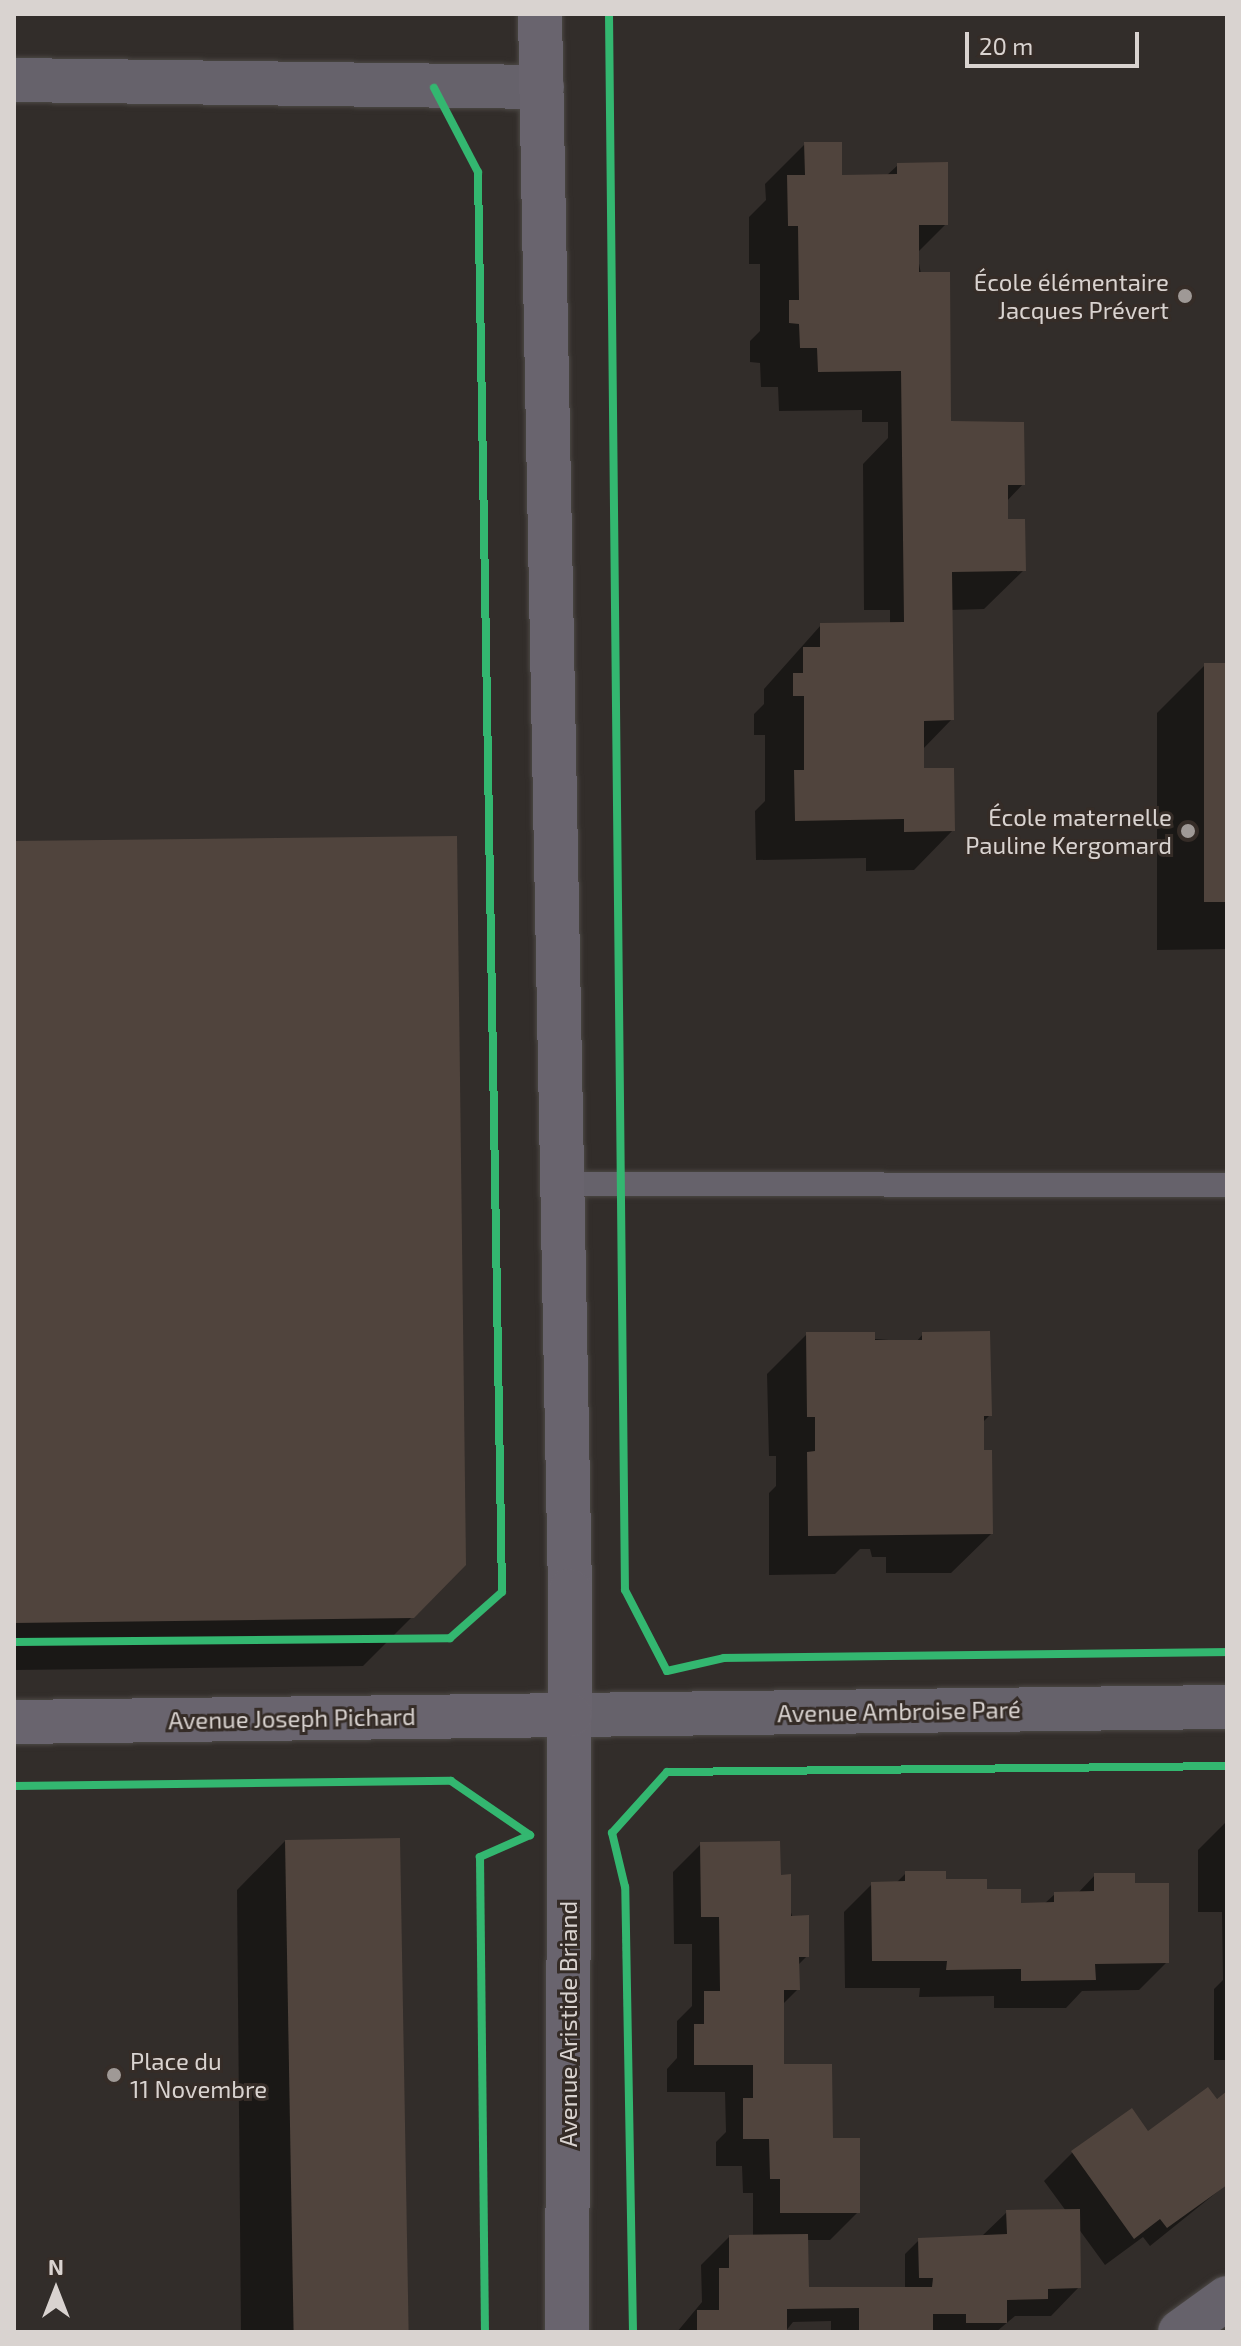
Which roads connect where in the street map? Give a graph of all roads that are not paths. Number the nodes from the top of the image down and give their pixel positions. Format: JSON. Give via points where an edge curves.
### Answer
{"nodes":[{"id":1,"x":540,"y":14,"type":"edge"},
{"id":2,"x":14,"y":80,"type":"edge"},
{"id":3,"x":542,"y":87,"type":"junction"},
{"id":4,"x":562,"y":1184,"type":"junction"},
{"id":5,"x":1227,"y":1185,"type":"edge"},
{"id":6,"x":1227,"y":1707,"type":"edge"},
{"id":7,"x":570,"y":1715,"type":"junction"},
{"id":8,"x":14,"y":1722,"type":"edge"},
{"id":9,"x":1227,"y":2298,"type":"edge"},
{"id":10,"x":567,"y":2332,"type":"edge"},
{"id":11,"x":1180,"y":2332,"type":"edge"}],
"edges":[{"from":1,"to":3,"type":"street","name":"Avenue Aristide Briand"},
{"from":2,"to":3,"type":"street"},
{"from":3,"to":4,"type":"street","name":"Avenue Aristide Briand"},
{"from":4,"to":5,"type":"lane"},
{"from":4,"to":7,"type":"street","name":"Avenue Aristide Briand"},
{"from":6,"to":7,"type":"street","name":"Avenue Ambroise Paré"},
{"from":7,"to":8,"type":"street","name":"Avenue Joseph Pichard"},
{"from":7,"to":10,"type":"street","name":"Avenue Aristide Briand"},
{"from":9,"to":11,"type":"street"}]}
